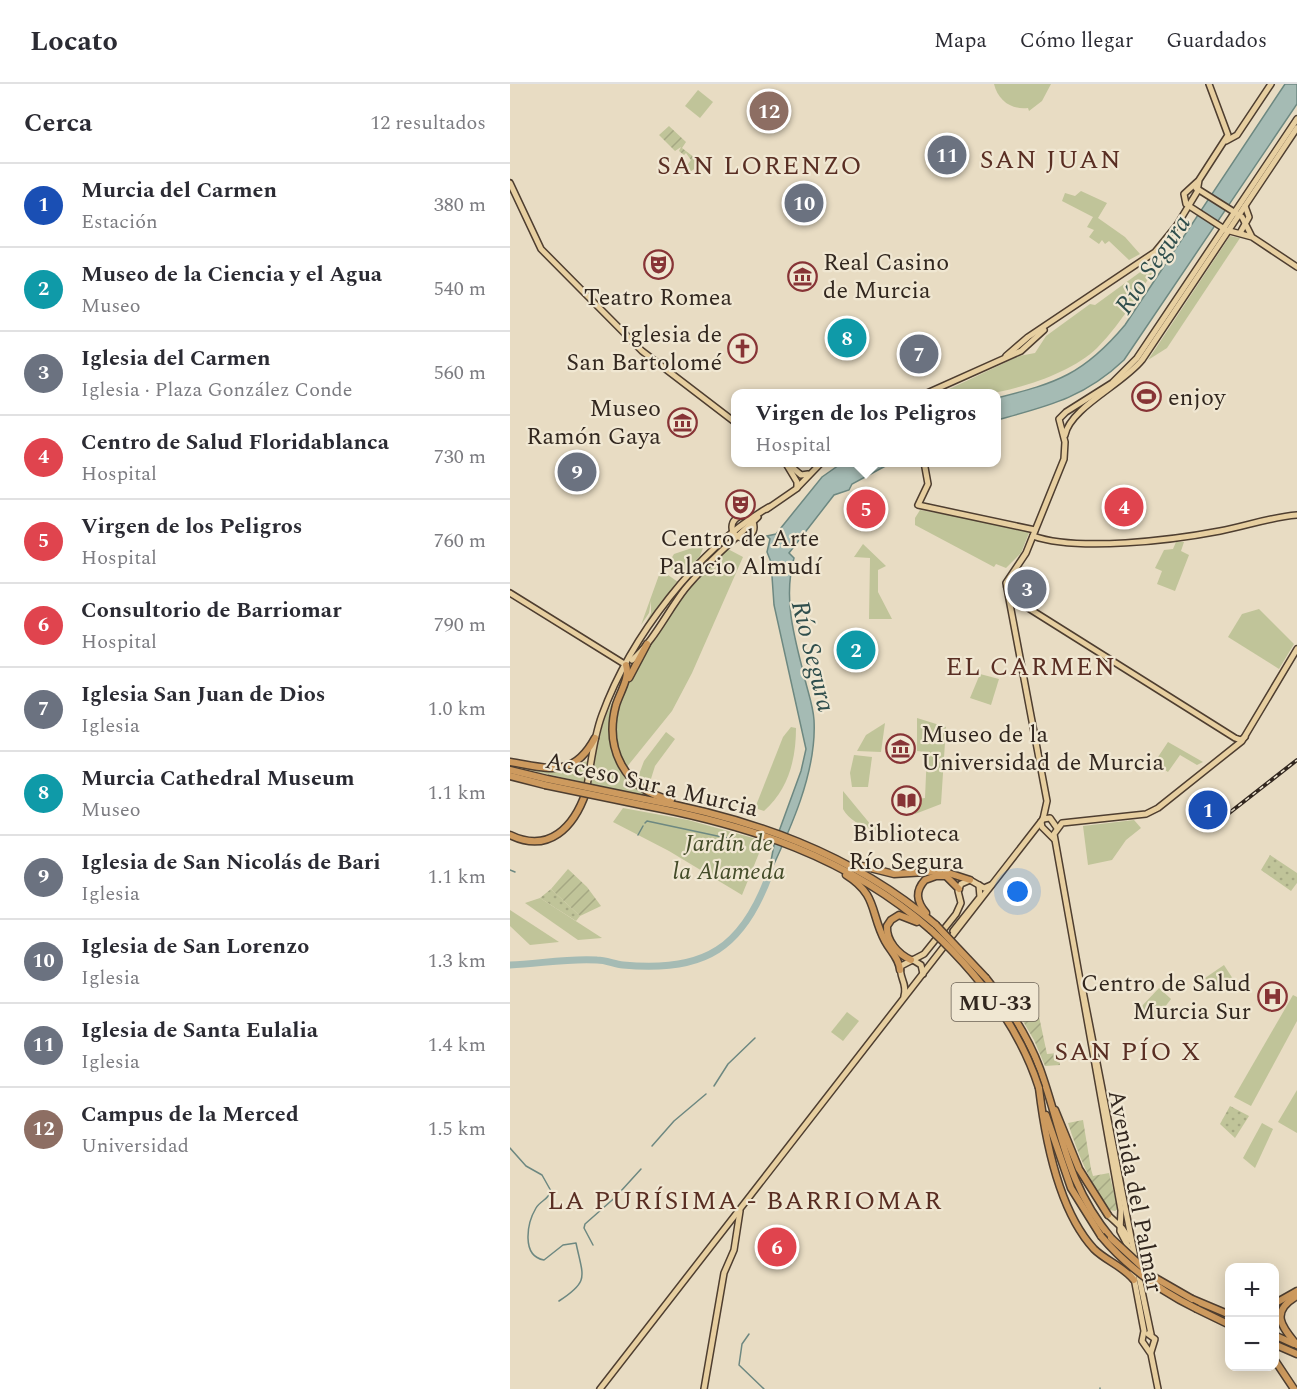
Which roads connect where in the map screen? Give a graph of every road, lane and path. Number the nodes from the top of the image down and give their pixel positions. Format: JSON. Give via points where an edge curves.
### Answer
{"nodes":[{"id":1,"x":1209,"y":84,"type":"edge"},
{"id":2,"x":1271,"y":84,"type":"edge"},
{"id":3,"x":1297,"y":119,"type":"edge"},
{"id":4,"x":1297,"y":128,"type":"edge"},
{"id":5,"x":1227,"y":129,"type":"junction"},
{"id":6,"x":1240,"y":130,"type":"junction"},
{"id":7,"x":1223,"y":144,"type":"junction"},
{"id":8,"x":1199,"y":180,"type":"junction"},
{"id":9,"x":510,"y":183,"type":"edge"},
{"id":10,"x":1197,"y":189,"type":"junction"},
{"id":11,"x":1188,"y":190,"type":"junction"},
{"id":12,"x":1188,"y":205,"type":"junction"},
{"id":13,"x":1245,"y":206,"type":"junction"},
{"id":14,"x":1235,"y":213,"type":"junction"},
{"id":15,"x":1247,"y":224,"type":"junction"},
{"id":16,"x":1224,"y":229,"type":"junction"},
{"id":17,"x":1240,"y":233,"type":"junction"},
{"id":18,"x":1252,"y":237,"type":"junction"},
{"id":19,"x":1297,"y":267,"type":"edge"},
{"id":20,"x":934,"y":389,"type":"edge"},
{"id":21,"x":731,"y":420,"type":"edge"},
{"id":22,"x":1065,"y":440,"type":"junction"},
{"id":23,"x":789,"y":467,"type":"edge"},
{"id":24,"x":792,"y":467,"type":"edge"},
{"id":25,"x":816,"y":467,"type":"edge"},
{"id":26,"x":925,"y":467,"type":"edge"},
{"id":27,"x":809,"y":473,"type":"junction"},
{"id":28,"x":796,"y":489,"type":"junction"},
{"id":29,"x":1297,"y":515,"type":"edge"},
{"id":30,"x":752,"y":519,"type":"junction"},
{"id":31,"x":1034,"y":533,"type":"junction"},
{"id":32,"x":734,"y":534,"type":"junction"},
{"id":33,"x":1006,"y":586,"type":"junction"},
{"id":34,"x":510,"y":593,"type":"edge"},
{"id":35,"x":1021,"y":602,"type":"junction"},
{"id":36,"x":1010,"y":604,"type":"junction"},
{"id":37,"x":647,"y":644,"type":"junction"},
{"id":38,"x":1297,"y":649,"type":"edge"},
{"id":39,"x":626,"y":665,"type":"junction"},
{"id":40,"x":618,"y":700,"type":"junction"},
{"id":41,"x":1233,"y":736,"type":"junction"},
{"id":42,"x":1245,"y":737,"type":"junction"},
{"id":43,"x":595,"y":738,"type":"junction"},
{"id":44,"x":1235,"y":747,"type":"junction"},
{"id":45,"x":593,"y":755,"type":"junction"},
{"id":46,"x":584,"y":757,"type":"junction"},
{"id":47,"x":510,"y":762,"type":"edge"},
{"id":48,"x":510,"y":770,"type":"edge"},
{"id":49,"x":510,"y":777,"type":"edge"},
{"id":50,"x":546,"y":782,"type":"junction"},
{"id":51,"x":586,"y":792,"type":"joint"},
{"id":52,"x":1042,"y":822,"type":"junction"},
{"id":53,"x":756,"y":828,"type":"junction"},
{"id":54,"x":1054,"y":830,"type":"junction"},
{"id":55,"x":510,"y":836,"type":"edge"},
{"id":56,"x":806,"y":847,"type":"junction"},
{"id":57,"x":970,"y":880,"type":"junction"},
{"id":58,"x":994,"y":883,"type":"junction"},
{"id":59,"x":979,"y":885,"type":"junction"},
{"id":60,"x":958,"y":889,"type":"junction"},
{"id":61,"x":933,"y":927,"type":"junction"},
{"id":62,"x":941,"y":950,"type":"junction"},
{"id":63,"x":912,"y":960,"type":"junction"},
{"id":64,"x":900,"y":970,"type":"junction"},
{"id":65,"x":922,"y":974,"type":"junction"},
{"id":66,"x":904,"y":980,"type":"junction"},
{"id":67,"x":918,"y":981,"type":"junction"},
{"id":68,"x":1081,"y":982,"type":"junction"},
{"id":69,"x":901,"y":1003,"type":"junction"},
{"id":70,"x":1042,"y":1088,"type":"junction"},
{"id":71,"x":740,"y":1209,"type":"junction"},
{"id":72,"x":1122,"y":1211,"type":"junction"},
{"id":73,"x":1108,"y":1215,"type":"junction"},
{"id":74,"x":732,"y":1219,"type":"junction"},
{"id":75,"x":1120,"y":1225,"type":"junction"},
{"id":76,"x":724,"y":1230,"type":"junction"},
{"id":77,"x":738,"y":1230,"type":"junction"},
{"id":78,"x":717,"y":1238,"type":"junction"},
{"id":79,"x":1133,"y":1246,"type":"junction"},
{"id":80,"x":1134,"y":1276,"type":"junction"},
{"id":81,"x":1297,"y":1291,"type":"edge"},
{"id":82,"x":1297,"y":1296,"type":"edge"},
{"id":83,"x":1279,"y":1302,"type":"edge"},
{"id":84,"x":1225,"y":1312,"type":"edge"},
{"id":85,"x":1225,"y":1323,"type":"edge"},
{"id":86,"x":1151,"y":1334,"type":"junction"},
{"id":87,"x":1144,"y":1336,"type":"junction"},
{"id":88,"x":1279,"y":1337,"type":"edge"},
{"id":89,"x":1153,"y":1344,"type":"junction"},
{"id":90,"x":1297,"y":1345,"type":"edge"},
{"id":91,"x":1146,"y":1346,"type":"junction"},
{"id":92,"x":1279,"y":1346,"type":"edge"},
{"id":93,"x":1151,"y":1354,"type":"junction"},
{"id":94,"x":1297,"y":1354,"type":"edge"},
{"id":95,"x":1279,"y":1365,"type":"edge"},
{"id":96,"x":600,"y":1389,"type":"edge"},
{"id":97,"x":704,"y":1389,"type":"edge"},
{"id":98,"x":1158,"y":1389,"type":"edge"},
{"id":99,"x":1294,"y":1389,"type":"edge"}],
"edges":[{"from":1,"to":5,"type":"main road"},
{"from":2,"to":6,"type":"main road"},
{"from":3,"to":14,"type":"main road"},
{"from":4,"to":13,"type":"main road"},
{"from":5,"to":6,"type":"main road","via":[[1233,134]]},
{"from":5,"to":7,"type":"main road"},
{"from":6,"to":7,"type":"main road"},
{"from":7,"to":8,"type":"main road"},
{"from":8,"to":10,"type":"main road"},
{"from":8,"to":11,"type":"main road"},
{"from":9,"to":21,"type":"main road","via":[[540,248],[642,351]]},
{"from":10,"to":11,"type":"main road"},
{"from":10,"to":12,"type":"main road"},
{"from":10,"to":14,"type":"main road"},
{"from":11,"to":12,"type":"main road","via":[[1183,199]]},
{"from":12,"to":16,"type":"main road"},
{"from":12,"to":20,"type":"main road","via":[[1158,249],[1006,356]]},
{"from":13,"to":14,"type":"main road"},
{"from":13,"to":15,"type":"main road","via":[[1249,214]]},
{"from":14,"to":15,"type":"main road"},
{"from":14,"to":16,"type":"main road"},
{"from":15,"to":17,"type":"main road"},
{"from":15,"to":18,"type":"main road"},
{"from":16,"to":17,"type":"main road"},
{"from":16,"to":22,"type":"main road","via":[[1142,360],[1081,410],[1067,427]]},
{"from":16,"to":22,"type":"main road","via":[[1131,366],[1059,421]]},
{"from":17,"to":18,"type":"main road"},
{"from":18,"to":19,"type":"main road"},
{"from":22,"to":31,"type":"main road","via":[[1064,459]]},
{"from":23,"to":28,"type":"main road","via":[[797,482]]},
{"from":24,"to":27,"type":"main road","via":[[801,475]]},
{"from":25,"to":27,"type":"main road"},
{"from":26,"to":31,"type":"main road","via":[[928,484],[918,505]]},
{"from":27,"to":28,"type":"main road"},
{"from":28,"to":30,"type":"main road"},
{"from":29,"to":31,"type":"main road","via":[[1221,531],[1141,540],[1074,543]]},
{"from":30,"to":32,"type":"main road"},
{"from":30,"to":32,"type":"main road","via":[[744,516],[737,520]]},
{"from":31,"to":33,"type":"main road"},
{"from":32,"to":37,"type":"main road","via":[[689,584]]},
{"from":32,"to":39,"type":"main road","via":[[705,555],[683,580]]},
{"from":33,"to":35,"type":"main road"},
{"from":33,"to":36,"type":"main road"},
{"from":34,"to":39,"type":"main road"},
{"from":35,"to":36,"type":"main road"},
{"from":35,"to":41,"type":"main road"},
{"from":36,"to":52,"type":"main road","via":[[1047,801]]},
{"from":37,"to":39,"type":"main road"},
{"from":37,"to":40,"type":"highway"},
{"from":38,"to":42,"type":"main road"},
{"from":39,"to":40,"type":"highway"},
{"from":39,"to":43,"type":"main road"},
{"from":40,"to":53,"type":"highway","via":[[613,733],[617,758],[632,781],[650,793]]},
{"from":41,"to":42,"type":"main road","via":[[1240,740]]},
{"from":41,"to":44,"type":"main road"},
{"from":42,"to":44,"type":"main road"},
{"from":43,"to":45,"type":"main road"},
{"from":43,"to":46,"type":"highway"},
{"from":44,"to":54,"type":"main road","via":[[1154,811],[1062,823]]},
{"from":45,"to":46,"type":"highway"},
{"from":45,"to":51,"type":"main road"},
{"from":46,"to":47,"type":"highway","via":[[561,769]]},
{"from":48,"to":50,"type":"highway","name":"Acceso Sur a Murcia","number":"MU-33"},
{"from":49,"to":50,"type":"highway","name":"Acceso Sur a Murcia","number":"MU-33"},
{"from":50,"to":53,"type":"highway","name":"Acceso Sur a Murcia","number":"MU-33","bridge":true},
{"from":51,"to":55,"type":"highway","via":[[574,818],[557,835],[535,843]]},
{"from":52,"to":54,"type":"main road"},
{"from":52,"to":54,"type":"main road","via":[[1050,818]]},
{"from":52,"to":58,"type":"main road"},
{"from":53,"to":56,"type":"highway","name":"Acceso Sur a Murcia","number":"MU-33"},
{"from":54,"to":68,"type":"main road","name":"Avenida del Palmar"},
{"from":56,"to":57,"type":"highway","via":[[877,872],[942,871]]},
{"from":56,"to":61,"type":"highway","name":"Acceso Sur a Murcia","number":"MU-33"},
{"from":56,"to":64,"type":"highway","via":[[872,899],[883,937]]},
{"from":57,"to":59,"type":"main road"},
{"from":57,"to":60,"type":"main road"},
{"from":58,"to":59,"type":"main road","via":[[986,888]]},
{"from":58,"to":62,"type":"main road"},
{"from":59,"to":62,"type":"main road","via":[[980,897]]},
{"from":60,"to":61,"type":"highway","via":[[943,876],[928,878],[920,886],[919,903]]},
{"from":60,"to":63,"type":"main road","via":[[961,903],[956,914],[926,952]]},
{"from":61,"to":63,"type":"highway","via":[[902,915],[888,922],[888,938]]},
{"from":61,"to":70,"type":"highway","name":"Acceso Sur a Murcia","number":"MU-33","bridge":true,"via":[[999,1007]]},
{"from":62,"to":65,"type":"main road"},
{"from":63,"to":64,"type":"main road","via":[[904,962]]},
{"from":63,"to":65,"type":"main road","via":[[921,965]]},
{"from":64,"to":66,"type":"main road"},
{"from":65,"to":67,"type":"main road"},
{"from":66,"to":67,"type":"main road"},
{"from":66,"to":69,"type":"main road","via":[[906,988]]},
{"from":67,"to":69,"type":"main road"},
{"from":68,"to":72,"type":"main road","name":"Avenida del Palmar"},
{"from":68,"to":79,"type":"main road","name":"Avenida del Palmar"},
{"from":69,"to":71,"type":"main road"},
{"from":70,"to":73,"type":"highway","via":[[1079,1169]]},
{"from":70,"to":80,"type":"highway","via":[[1052,1160],[1071,1211],[1093,1248]]},
{"from":70,"to":84,"type":"highway","name":"Acceso Sur a Murcia","number":"MU-33","bridge":true,"via":[[1071,1174],[1111,1238],[1152,1276]]},
{"from":70,"to":85,"type":"highway","name":"Acceso Sur a Murcia","number":"MU-33","bridge":true,"via":[[1066,1177],[1101,1236],[1142,1276]]},
{"from":71,"to":74,"type":"main road"},
{"from":71,"to":77,"type":"main road"},
{"from":72,"to":73,"type":"main road"},
{"from":72,"to":75,"type":"main road","name":"Avenida del Palmar"},
{"from":73,"to":75,"type":"main road"},
{"from":74,"to":76,"type":"main road"},
{"from":74,"to":78,"type":"main road","via":[[725,1222],[714,1236]]},
{"from":75,"to":79,"type":"main road"},
{"from":75,"to":80,"type":"main road","name":"Avenida del Palmar"},
{"from":76,"to":77,"type":"main road","via":[[733,1226]]},
{"from":76,"to":78,"type":"main road"},
{"from":77,"to":97,"type":"main road","via":[[734,1253],[724,1271]]},
{"from":78,"to":96,"type":"main road"},
{"from":79,"to":80,"type":"main road","name":"Avenida del Palmar"},
{"from":80,"to":86,"type":"main road","name":"Avenida del Palmar"},
{"from":80,"to":87,"type":"main road","name":"Avenida del Palmar"},
{"from":81,"to":83,"type":"highway"},
{"from":82,"to":90,"type":"highway","via":[[1284,1307],[1280,1318],[1283,1329]]},
{"from":86,"to":87,"type":"main road"},
{"from":86,"to":89,"type":"main road"},
{"from":87,"to":91,"type":"main road"},
{"from":88,"to":90,"type":"highway"},
{"from":89,"to":91,"type":"main road"},
{"from":89,"to":93,"type":"main road"},
{"from":91,"to":93,"type":"main road"},
{"from":92,"to":94,"type":"highway"},
{"from":93,"to":98,"type":"main road"},
{"from":95,"to":99,"type":"highway"}]}
